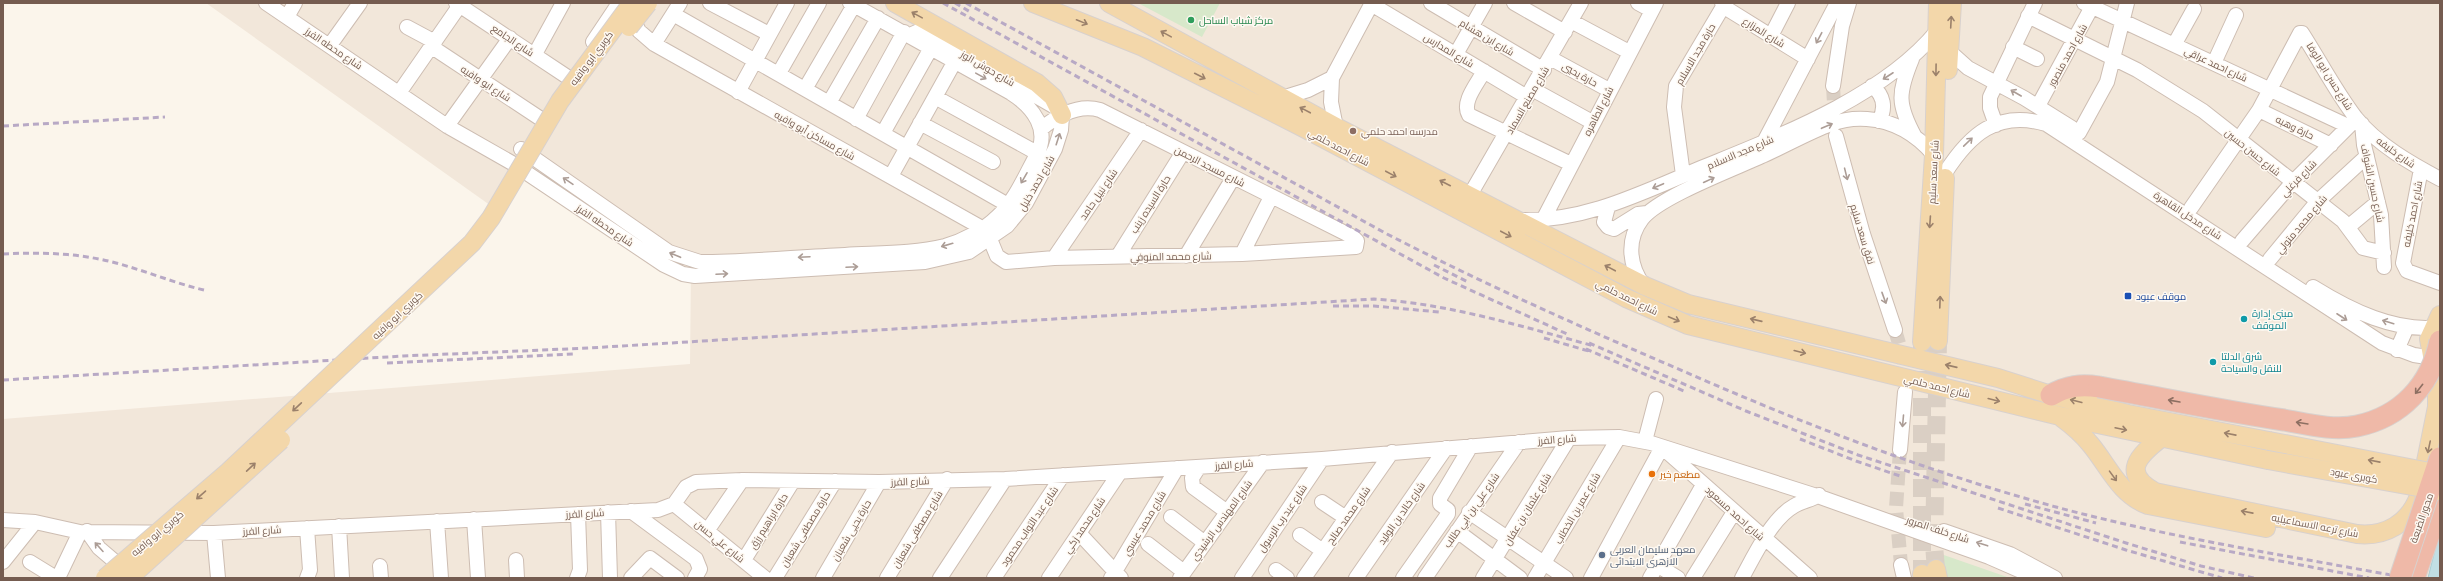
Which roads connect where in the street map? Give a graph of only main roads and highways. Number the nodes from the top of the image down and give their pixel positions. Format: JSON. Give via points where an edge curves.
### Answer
{"nodes":[{"id":1,"x":632,"y":3,"type":"edge"},
{"id":2,"x":648,"y":3,"type":"edge"},
{"id":3,"x":895,"y":3,"type":"edge"},
{"id":4,"x":1033,"y":3,"type":"edge"},
{"id":5,"x":1110,"y":3,"type":"edge"},
{"id":6,"x":1938,"y":3,"type":"edge"},
{"id":7,"x":1952,"y":3,"type":"edge"},
{"id":8,"x":1051,"y":6,"type":"edge"},
{"id":9,"x":1062,"y":115,"type":"road end"},
{"id":10,"x":2438,"y":338,"type":"edge"},
{"id":11,"x":2050,"y":395,"type":"junction"},
{"id":12,"x":2060,"y":416,"type":"junction"},
{"id":13,"x":2161,"y":438,"type":"junction"},
{"id":14,"x":2269,"y":441,"type":"joint"},
{"id":15,"x":2440,"y":458,"type":"edge"},
{"id":16,"x":2268,"y":460,"type":"joint"},
{"id":17,"x":2440,"y":474,"type":"edge"},
{"id":18,"x":2440,"y":491,"type":"edge"},
{"id":19,"x":2440,"y":503,"type":"edge"},
{"id":20,"x":167,"y":532,"type":"road end"},
{"id":21,"x":2440,"y":551,"type":"edge"},
{"id":22,"x":127,"y":576,"type":"edge"},
{"id":23,"x":105,"y":578,"type":"edge"},
{"id":24,"x":2400,"y":578,"type":"edge"},
{"id":25,"x":2414,"y":578,"type":"edge"},
{"id":26,"x":2420,"y":578,"type":"edge"}],
"edges":[{"from":1,"to":23,"type":"main road","name":"كوبري ابو وافيه","one_way":true,"bridge":true,"via":[[560,101],[491,218],[460,256],[228,472]]},
{"from":22,"to":2,"type":"main road","name":"كوبري ابو وافيه","one_way":true,"bridge":true,"via":[[248,471],[474,255],[510,210],[578,93]]},
{"from":9,"to":3,"type":"main road","one_way":true,"via":[[1054,97],[1037,83]]},
{"from":4,"to":8,"type":"main road","name":"شارع احمد حلمي"},
{"from":11,"to":5,"type":"main road","name":"شارع احمد حلمي","one_way":true,"via":[[1998,378],[1688,304],[1645,286],[1336,127]]},
{"from":6,"to":7,"type":"main road","name":"شارع سعد سليم","one_way":true,"via":[[1930,341],[1945,173]]},
{"from":8,"to":12,"type":"main road","name":"شارع احمد حلمي","one_way":true,"via":[[1150,51],[1300,126],[1626,298],[1688,325]]},
{"from":10,"to":11,"type":"highway","one_way":true,"bridge":true,"via":[[2428,376],[2413,397],[2386,416],[2355,427],[2327,427],[2099,387],[2072,386]]},
{"from":10,"to":13,"type":"main road","name":"شارع ترعه الاسماعيليه","one_way":true,"via":[[2437,408],[2419,496],[2403,521],[2386,532],[2357,534],[2155,492],[2140,483],[2135,468],[2140,455]]},
{"from":14,"to":11,"type":"main road","name":"شارع احمد حلمي","one_way":true,"via":[[2128,414]]},
{"from":12,"to":13,"type":"main road","name":"شارع احمد حلمي","one_way":true},
{"from":12,"to":17,"type":"main road","name":"شارع ترعه الاسماعيليه","one_way":true,"via":[[2085,438],[2125,491],[2142,503],[2213,519],[2357,544],[2384,543],[2409,532],[2427,512]]},
{"from":13,"to":16,"type":"main road","name":"شارع احمد حلمي"},
{"from":17,"to":14,"type":"main road","name":"كوبرى عبود","one_way":true,"bridge":true},
{"from":15,"to":24,"type":"highway","name":"محور الضبعة","bridge":true},
{"from":16,"to":18,"type":"main road","name":"كوبرى عبود","bridge":true},
{"from":19,"to":25,"type":"highway"},
{"from":20,"to":22,"type":"main road"},
{"from":21,"to":26,"type":"highway"}]}
